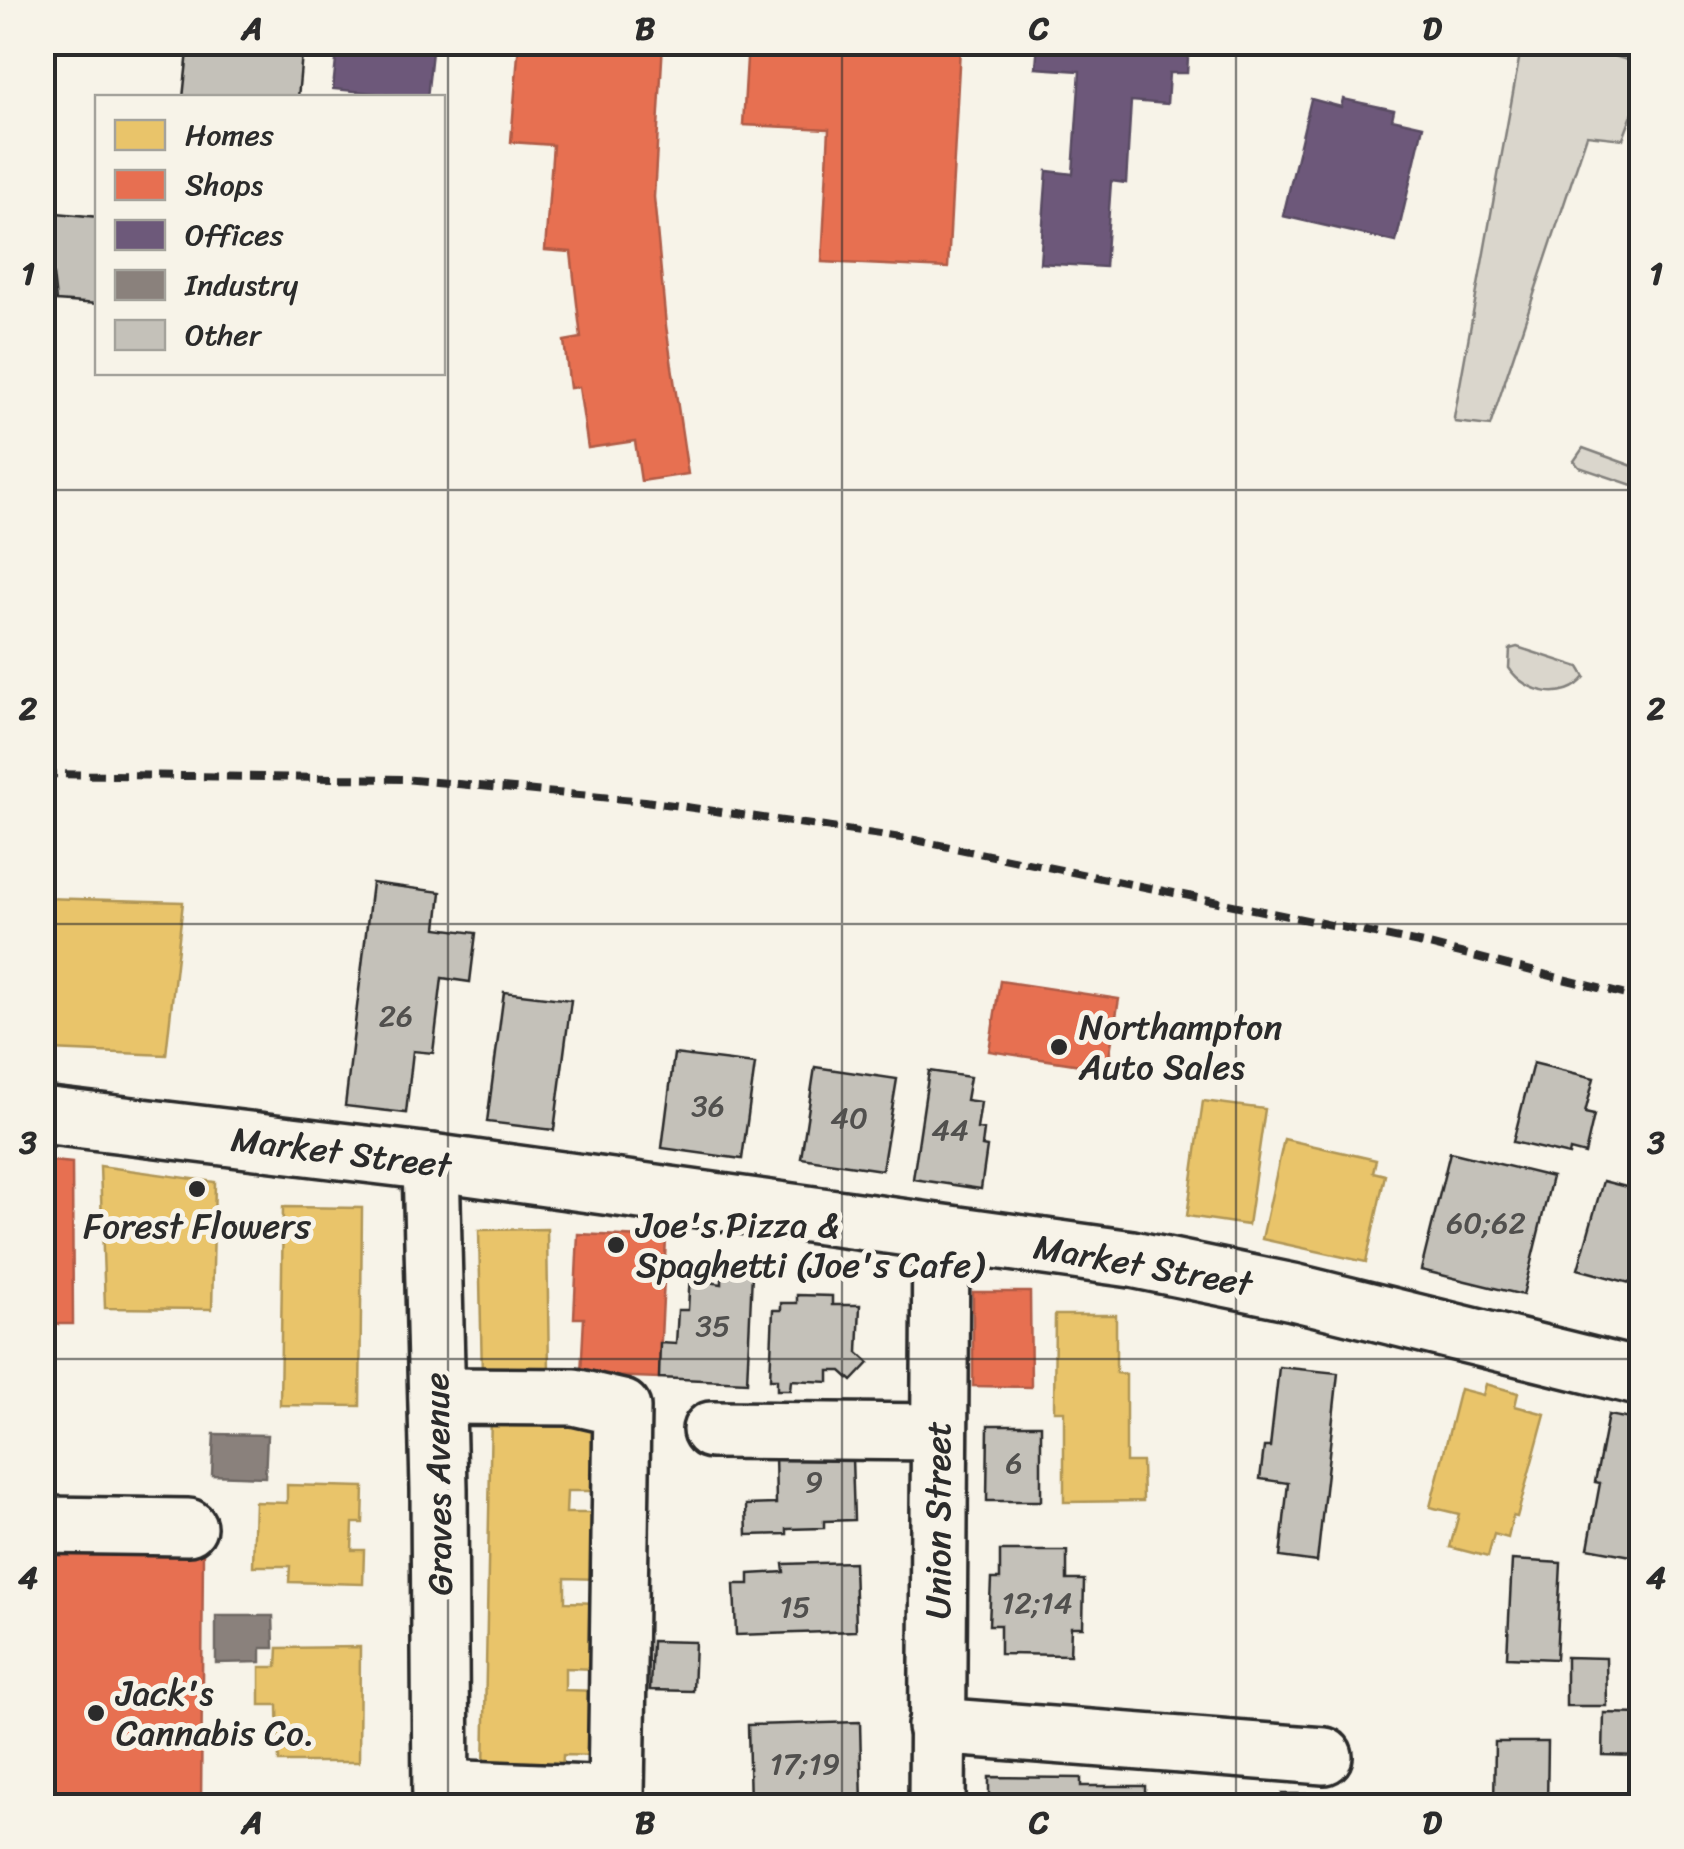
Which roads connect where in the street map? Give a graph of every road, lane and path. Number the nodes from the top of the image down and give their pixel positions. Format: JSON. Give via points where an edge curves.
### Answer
{"nodes":[{"id":1,"x":42,"y":1115,"type":"edge"},
{"id":2,"x":432,"y":1162,"type":"junction"},
{"id":3,"x":941,"y":1234,"type":"junction"},
{"id":4,"x":1642,"y":1378,"type":"edge"},
{"id":5,"x":437,"y":1396,"type":"junction"},
{"id":6,"x":711,"y":1430,"type":"dead end"},
{"id":7,"x":938,"y":1432,"type":"junction"},
{"id":8,"x":42,"y":1524,"type":"edge"},
{"id":9,"x":188,"y":1527,"type":"dead end"},
{"id":10,"x":936,"y":1726,"type":"junction"},
{"id":11,"x":1324,"y":1756,"type":"dead end"},
{"id":12,"x":441,"y":1797,"type":"edge"},
{"id":13,"x":937,"y":1806,"type":"edge"}],
"edges":[{"from":1,"to":2,"type":"street","name":"Market Street"},
{"from":2,"to":3,"type":"street","name":"Market Street"},
{"from":2,"to":5,"type":"street","name":"Graves Avenue"},
{"from":3,"to":4,"type":"street","name":"Market Street","via":[[1212,1274]]},
{"from":3,"to":7,"type":"street","name":"Union Street"},
{"from":5,"to":12,"type":"street","name":"Graves Avenue"},
{"from":5,"to":12,"type":"street","via":[[574,1397],[622,1408],[616,1795]]},
{"from":6,"to":7,"type":"street"},
{"from":7,"to":10,"type":"street","name":"Union Street"},
{"from":8,"to":9,"type":"street"},
{"from":10,"to":11,"type":"street"},
{"from":10,"to":13,"type":"street","name":"Union Street"}]}
